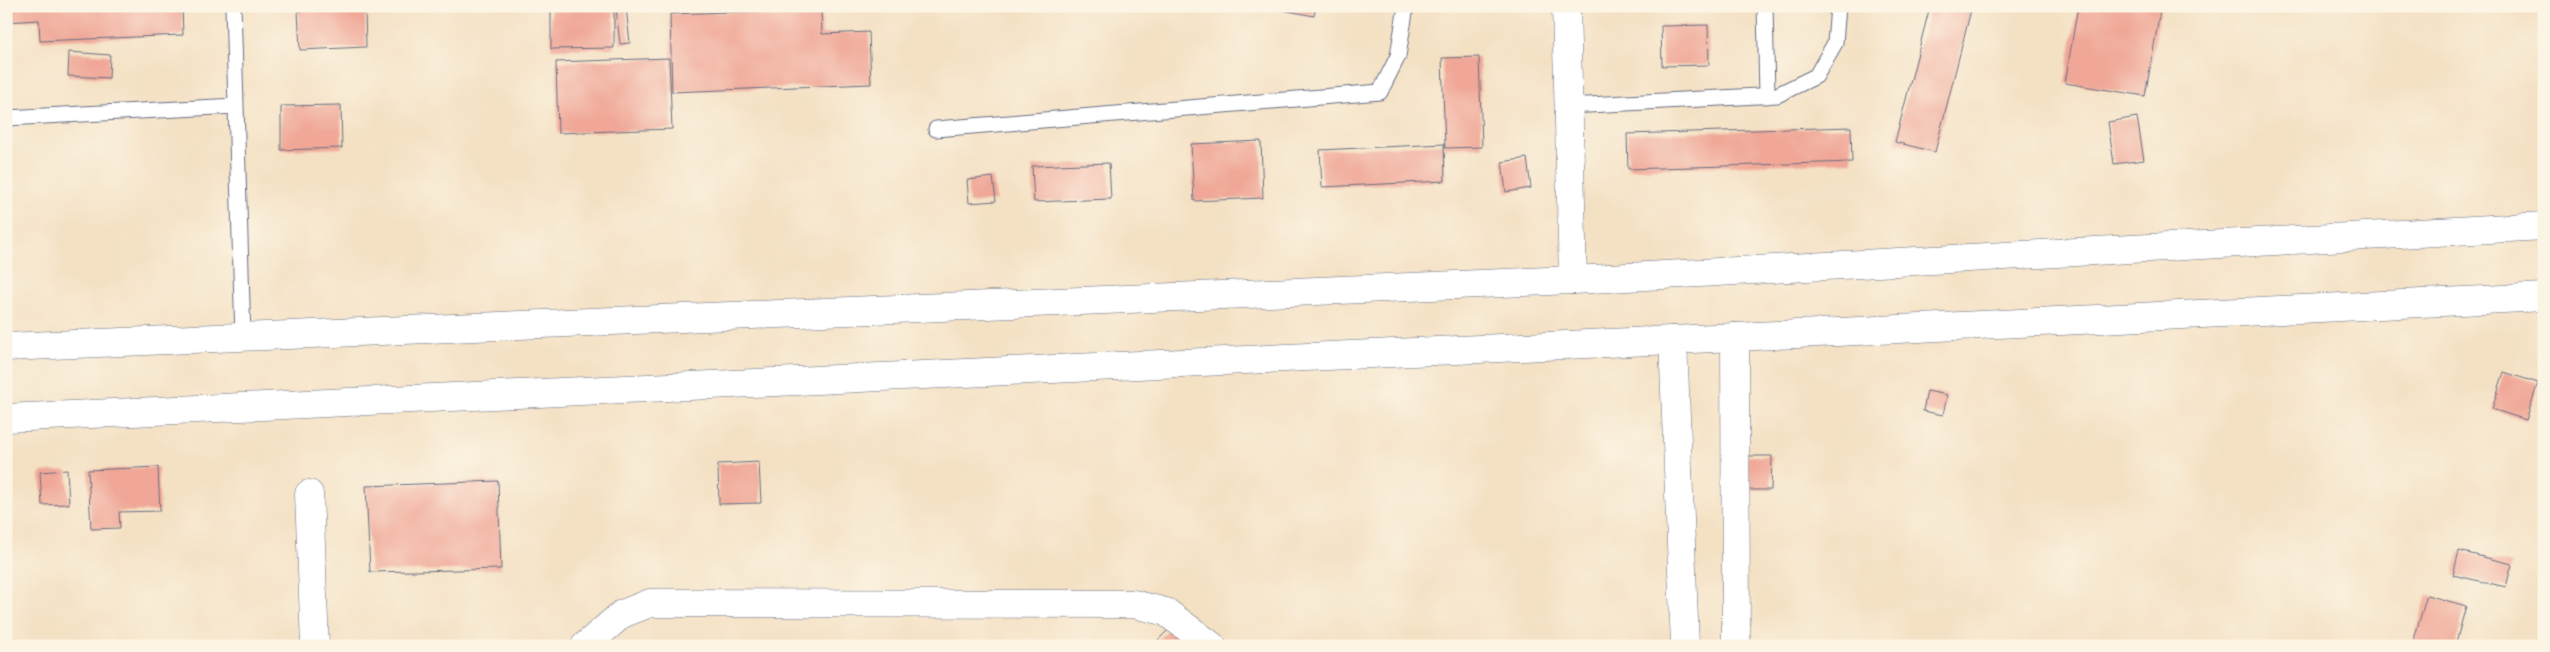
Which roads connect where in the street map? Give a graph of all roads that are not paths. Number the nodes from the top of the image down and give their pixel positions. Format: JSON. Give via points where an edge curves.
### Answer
{"nodes":[{"id":1,"x":233,"y":6,"type":"edge"},
{"id":2,"x":1406,"y":6,"type":"edge"},
{"id":3,"x":1566,"y":6,"type":"edge"},
{"id":4,"x":1766,"y":6,"type":"edge"},
{"id":5,"x":1838,"y":6,"type":"edge"},
{"id":6,"x":1767,"y":96,"type":"junction"},
{"id":7,"x":236,"y":106,"type":"junction"},
{"id":8,"x":1569,"y":106,"type":"junction"},
{"id":9,"x":6,"y":118,"type":"edge"},
{"id":10,"x":936,"y":129,"type":"dead end"},
{"id":11,"x":2544,"y":226,"type":"edge"},
{"id":12,"x":1573,"y":280,"type":"junction"},
{"id":13,"x":2544,"y":297,"type":"edge"},
{"id":14,"x":243,"y":337,"type":"junction"},
{"id":15,"x":1735,"y":337,"type":"junction"},
{"id":16,"x":1673,"y":340,"type":"junction"},
{"id":17,"x":6,"y":347,"type":"edge"},
{"id":18,"x":6,"y":418,"type":"edge"},
{"id":19,"x":308,"y":494,"type":"dead end"},
{"id":20,"x":315,"y":646,"type":"edge"},
{"id":21,"x":585,"y":646,"type":"edge"},
{"id":22,"x":1212,"y":646,"type":"edge"},
{"id":23,"x":1685,"y":646,"type":"edge"},
{"id":24,"x":1736,"y":646,"type":"edge"}],
"edges":[{"from":1,"to":7,"type":"lane"},
{"from":2,"to":10,"type":"lane","via":[[1398,56],[1380,92]]},
{"from":3,"to":8,"type":"street"},
{"from":4,"to":6,"type":"lane"},
{"from":5,"to":6,"type":"lane","via":[[1836,43],[1816,76],[1777,95]]},
{"from":6,"to":8,"type":"lane"},
{"from":7,"to":9,"type":"lane"},
{"from":7,"to":14,"type":"lane"},
{"from":8,"to":12,"type":"street"},
{"from":11,"to":12,"type":"street"},
{"from":12,"to":14,"type":"street"},
{"from":13,"to":15,"type":"street"},
{"from":14,"to":17,"type":"street"},
{"from":15,"to":16,"type":"street"},
{"from":15,"to":24,"type":"street"},
{"from":16,"to":18,"type":"street"},
{"from":16,"to":23,"type":"street"},
{"from":19,"to":20,"type":"street"},
{"from":21,"to":22,"type":"street","via":[[622,614],[650,603],[1134,604],[1166,612]]}]}
